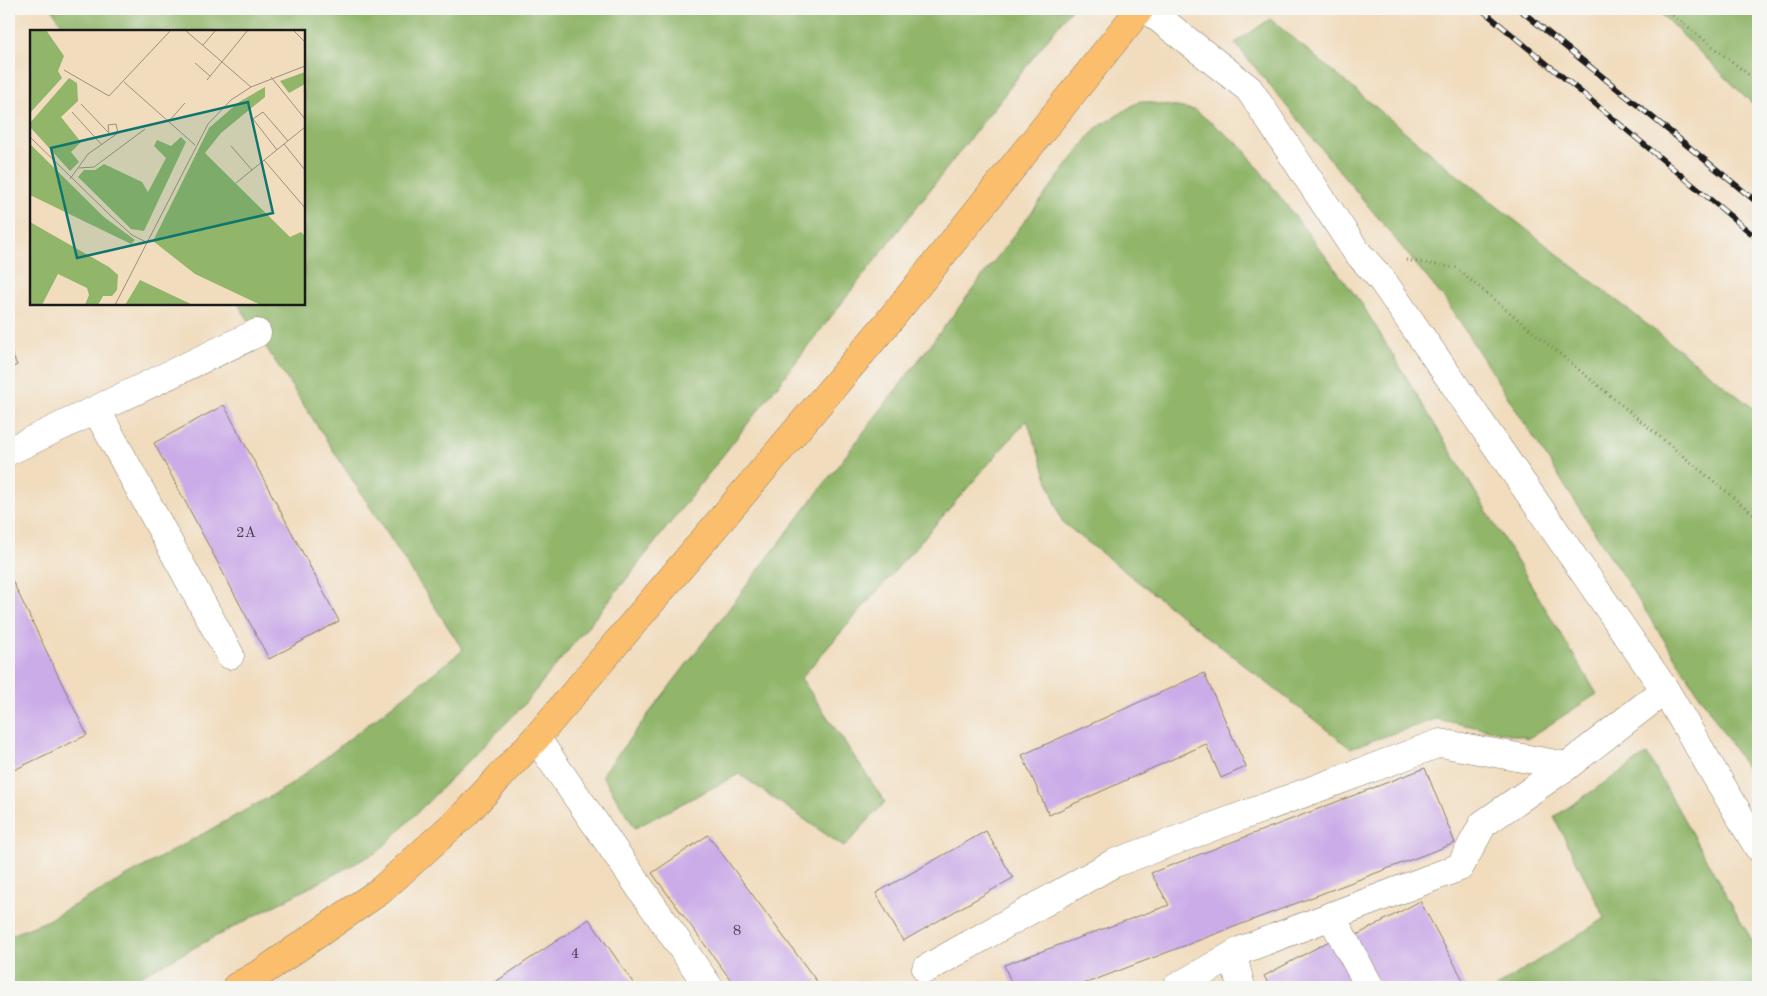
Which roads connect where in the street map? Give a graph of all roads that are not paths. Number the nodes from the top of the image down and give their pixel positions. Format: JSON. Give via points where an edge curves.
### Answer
{"nodes":[{"id":1,"x":1140,"y":9,"type":"edge"},
{"id":2,"x":1147,"y":9,"type":"edge"},
{"id":3,"x":258,"y":333,"type":"dead end"},
{"id":4,"x":96,"y":411,"type":"junction"},
{"id":5,"x":9,"y":451,"type":"edge"},
{"id":6,"x":230,"y":655,"type":"dead end"},
{"id":7,"x":1665,"y":690,"type":"junction"},
{"id":8,"x":536,"y":738,"type":"junction"},
{"id":9,"x":1567,"y":766,"type":"junction"},
{"id":10,"x":1758,"y":847,"type":"edge"},
{"id":11,"x":1331,"y":916,"type":"junction"},
{"id":12,"x":1233,"y":956,"type":"junction"},
{"id":13,"x":926,"y":969,"type":"dead end"},
{"id":14,"x":236,"y":987,"type":"edge"},
{"id":15,"x":708,"y":987,"type":"edge"},
{"id":16,"x":1177,"y":987,"type":"edge"},
{"id":17,"x":1241,"y":987,"type":"edge"},
{"id":18,"x":1370,"y":987,"type":"edge"}],
"edges":[{"from":1,"to":8,"type":"main road","via":[[889,321]]},
{"from":2,"to":7,"type":"street","via":[[1249,89],[1356,251],[1382,280]]},
{"from":3,"to":4,"type":"street"},
{"from":4,"to":5,"type":"street"},
{"from":4,"to":6,"type":"street"},
{"from":7,"to":9,"type":"street"},
{"from":7,"to":10,"type":"street"},
{"from":8,"to":14,"type":"main road","via":[[465,814],[380,891]]},
{"from":8,"to":15,"type":"street"},
{"from":9,"to":11,"type":"street","via":[[1484,824],[1460,867]]},
{"from":9,"to":13,"type":"street","via":[[1440,744],[1112,864]]},
{"from":11,"to":12,"type":"street"},
{"from":11,"to":18,"type":"street"},
{"from":12,"to":16,"type":"street"},
{"from":12,"to":17,"type":"street"}]}
